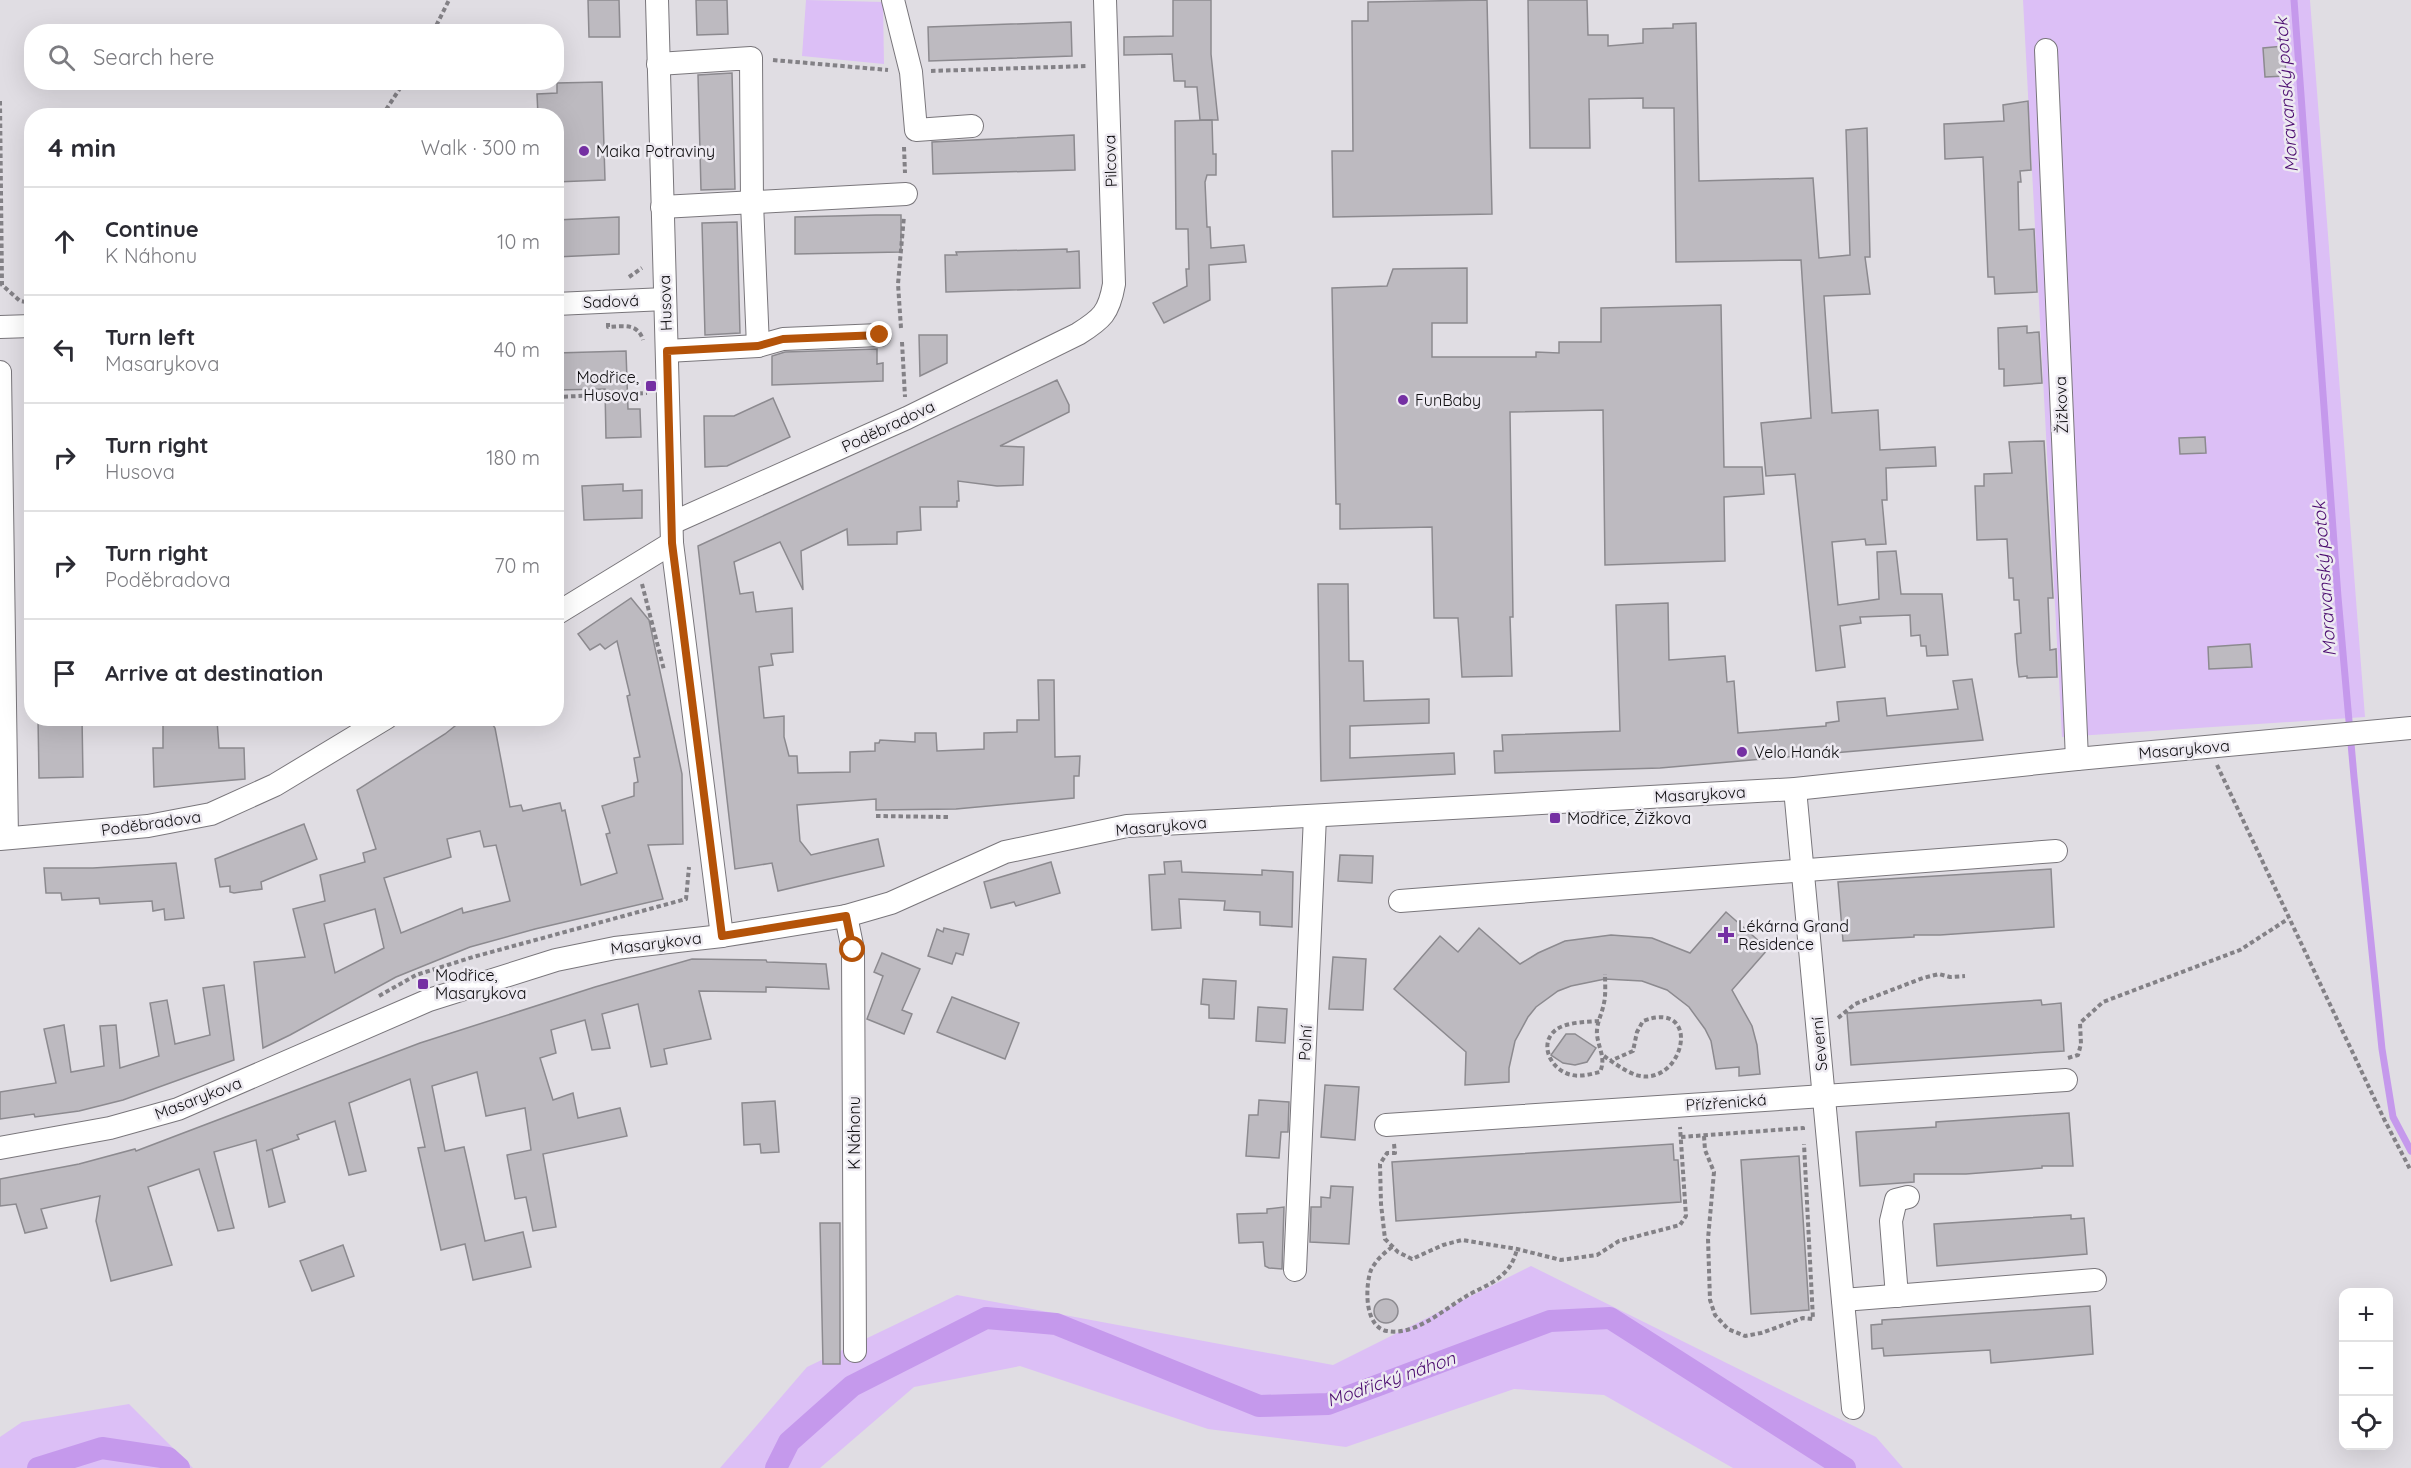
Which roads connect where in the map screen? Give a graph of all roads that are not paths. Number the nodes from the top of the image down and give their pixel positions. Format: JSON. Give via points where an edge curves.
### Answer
{"nodes":[{"id":1,"x":657,"y":0,"type":"edge"},
{"id":2,"x":893,"y":0,"type":"edge"},
{"id":3,"x":1106,"y":0,"type":"edge"},
{"id":4,"x":2046,"y":50,"type":"dead end"},
{"id":5,"x":658,"y":64,"type":"junction"},
{"id":6,"x":972,"y":126,"type":"dead end"},
{"id":7,"x":906,"y":194,"type":"road end"},
{"id":8,"x":752,"y":202,"type":"junction"},
{"id":9,"x":662,"y":207,"type":"junction"},
{"id":10,"x":665,"y":299,"type":"junction"},
{"id":11,"x":564,"y":304,"type":"edge"},
{"id":12,"x":1100,"y":320,"type":"joint"},
{"id":13,"x":24,"y":326,"type":"edge"},
{"id":14,"x":0,"y":327,"type":"edge"},
{"id":15,"x":880,"y":335,"type":"dead end"},
{"id":16,"x":758,"y":346,"type":"junction"},
{"id":17,"x":667,"y":351,"type":"junction"},
{"id":18,"x":0,"y":372,"type":"edge"},
{"id":19,"x":672,"y":533,"type":"junction"},
{"id":20,"x":564,"y":609,"type":"edge"},
{"id":21,"x":373,"y":726,"type":"edge"},
{"id":22,"x":2411,"y":728,"type":"edge"},
{"id":23,"x":2077,"y":759,"type":"junction"},
{"id":24,"x":1795,"y":789,"type":"junction"},
{"id":25,"x":1315,"y":816,"type":"junction"},
{"id":26,"x":4,"y":839,"type":"edge"},
{"id":27,"x":2056,"y":851,"type":"dead end"},
{"id":28,"x":1803,"y":871,"type":"junction"},
{"id":29,"x":1400,"y":900,"type":"dead end"},
{"id":30,"x":846,"y":916,"type":"junction"},
{"id":31,"x":722,"y":936,"type":"junction"},
{"id":32,"x":2063,"y":1071,"type":"road end"},
{"id":33,"x":1824,"y":1095,"type":"junction"},
{"id":34,"x":1390,"y":1125,"type":"road end"},
{"id":35,"x":0,"y":1148,"type":"edge"},
{"id":36,"x":1908,"y":1197,"type":"dead end"},
{"id":37,"x":1295,"y":1270,"type":"dead end"},
{"id":38,"x":2095,"y":1280,"type":"dead end"},
{"id":39,"x":1897,"y":1296,"type":"junction"},
{"id":40,"x":1843,"y":1300,"type":"junction"},
{"id":41,"x":855,"y":1351,"type":"dead end"},
{"id":42,"x":1853,"y":1408,"type":"dead end"}],
"edges":[{"from":1,"to":5,"type":"street","name":"Husova"},
{"from":2,"to":6,"type":"street","via":[[911,72],[916,130]]},
{"from":3,"to":12,"type":"street","name":"Pilcova","via":[[1114,284],[1110,303]]},
{"from":4,"to":23,"type":"street","name":"Žižkova"},
{"from":5,"to":8,"type":"street","via":[[751,58]]},
{"from":5,"to":9,"type":"street","name":"Husova"},
{"from":7,"to":8,"type":"street"},
{"from":8,"to":9,"type":"street"},
{"from":8,"to":16,"type":"street"},
{"from":9,"to":10,"type":"street","name":"Husova"},
{"from":10,"to":11,"type":"street","name":"Sadová"},
{"from":10,"to":17,"type":"street","name":"Husova"},
{"from":12,"to":19,"type":"street","name":"Poděbradova"},
{"from":13,"to":14,"type":"street"},
{"from":15,"to":16,"type":"street","via":[[783,339]]},
{"from":16,"to":17,"type":"street"},
{"from":17,"to":19,"type":"street","name":"Husova"},
{"from":18,"to":26,"type":"street"},
{"from":19,"to":20,"type":"street","name":"Poděbradova","via":[[636,565]]},
{"from":19,"to":31,"type":"street","name":"Husova"},
{"from":21,"to":26,"type":"street","name":"Poděbradova","via":[[275,785],[211,814],[148,826]]},
{"from":22,"to":23,"type":"street","name":"Masarykova"},
{"from":23,"to":24,"type":"street","name":"Masarykova"},
{"from":24,"to":25,"type":"street","name":"Masarykova"},
{"from":24,"to":28,"type":"street","name":"Severní"},
{"from":25,"to":30,"type":"street","name":"Masarykova","via":[[1127,826],[1005,852],[891,903]]},
{"from":25,"to":37,"type":"street","name":"Polní"},
{"from":27,"to":28,"type":"street"},
{"from":28,"to":29,"type":"street"},
{"from":28,"to":33,"type":"street","name":"Severní"},
{"from":30,"to":31,"type":"street","name":"Masarykova"},
{"from":30,"to":41,"type":"street","name":"K Náhonu","via":[[853,950]]},
{"from":31,"to":35,"type":"street","name":"Masarykova","via":[[615,948],[556,960],[429,1000],[178,1109],[110,1128]]},
{"from":32,"to":33,"type":"street","name":"Přízřenická"},
{"from":33,"to":34,"type":"street","name":"Přízřenická"},
{"from":33,"to":40,"type":"street","name":"Severní"},
{"from":36,"to":39,"type":"street","via":[[1896,1200],[1891,1221]]},
{"from":38,"to":39,"type":"street"},
{"from":39,"to":40,"type":"street"},
{"from":40,"to":42,"type":"street","name":"Severní"}]}
